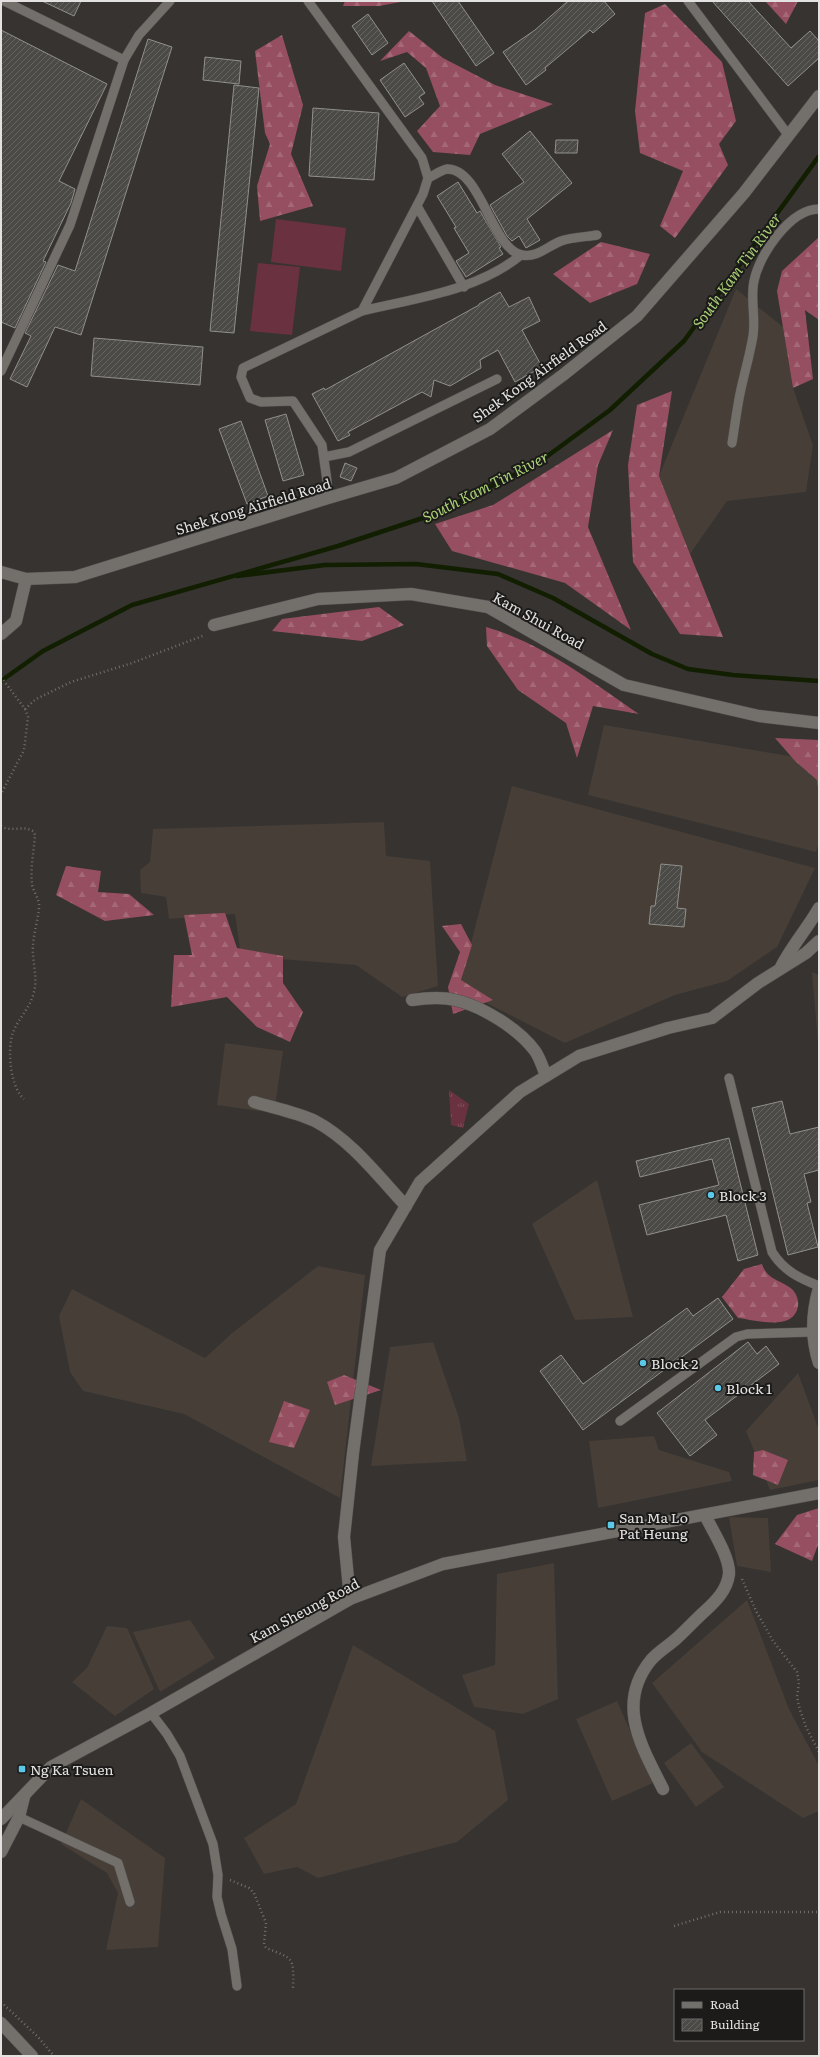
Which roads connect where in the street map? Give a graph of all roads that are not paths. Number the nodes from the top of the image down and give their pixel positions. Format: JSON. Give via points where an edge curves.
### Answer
{"nodes":[{"id":1,"x":4,"y":1,"type":"edge"},
{"id":2,"x":170,"y":1,"type":"edge"},
{"id":3,"x":308,"y":1,"type":"edge"},
{"id":4,"x":688,"y":1,"type":"edge"},
{"id":5,"x":124,"y":60,"type":"junction"},
{"id":6,"x":819,"y":96,"type":"edge"},
{"id":7,"x":789,"y":136,"type":"junction"},
{"id":8,"x":428,"y":178,"type":"junction"},
{"id":9,"x":417,"y":206,"type":"junction"},
{"id":10,"x":819,"y":209,"type":"edge"},
{"id":11,"x":597,"y":235,"type":"dead end"},
{"id":12,"x":521,"y":255,"type":"junction"},
{"id":13,"x":464,"y":287,"type":"junction"},
{"id":14,"x":362,"y":311,"type":"junction"},
{"id":15,"x":1,"y":371,"type":"edge"},
{"id":16,"x":498,"y":379,"type":"dead end"},
{"id":17,"x":732,"y":443,"type":"dead end"},
{"id":18,"x":324,"y":457,"type":"junction"},
{"id":19,"x":328,"y":498,"type":"junction"},
{"id":20,"x":1,"y":572,"type":"edge"},
{"id":21,"x":26,"y":579,"type":"junction"},
{"id":22,"x":214,"y":625,"type":"road end"},
{"id":23,"x":1,"y":634,"type":"edge"},
{"id":24,"x":819,"y":724,"type":"edge"},
{"id":25,"x":819,"y":908,"type":"edge"},
{"id":26,"x":819,"y":941,"type":"edge"},
{"id":27,"x":780,"y":970,"type":"junction"},
{"id":28,"x":412,"y":1000,"type":"dead end"},
{"id":29,"x":546,"y":1076,"type":"junction"},
{"id":30,"x":730,"y":1078,"type":"dead end"},
{"id":31,"x":254,"y":1102,"type":"dead end"},
{"id":32,"x":406,"y":1206,"type":"junction"},
{"id":33,"x":819,"y":1287,"type":"edge"},
{"id":34,"x":813,"y":1332,"type":"junction"},
{"id":35,"x":819,"y":1345,"type":"edge"},
{"id":36,"x":819,"y":1355,"type":"edge"},
{"id":37,"x":819,"y":1364,"type":"edge"},
{"id":38,"x":620,"y":1421,"type":"dead end"},
{"id":39,"x":819,"y":1493,"type":"edge"},
{"id":40,"x":705,"y":1515,"type":"junction"},
{"id":41,"x":350,"y":1599,"type":"junction"},
{"id":42,"x":151,"y":1714,"type":"junction"},
{"id":43,"x":663,"y":1789,"type":"dead end"},
{"id":44,"x":24,"y":1796,"type":"junction"},
{"id":45,"x":19,"y":1817,"type":"junction"},
{"id":46,"x":1,"y":1818,"type":"edge"},
{"id":47,"x":1,"y":1852,"type":"edge"},
{"id":48,"x":130,"y":1902,"type":"dead end"},
{"id":49,"x":237,"y":1986,"type":"dead end"},
{"id":50,"x":1,"y":2023,"type":"edge"},
{"id":51,"x":32,"y":2056,"type":"edge"}],
"edges":[{"from":1,"to":5,"type":"lane"},
{"from":2,"to":5,"type":"lane","via":[[138,35]]},
{"from":3,"to":8,"type":"lane","via":[[422,158]]},
{"from":4,"to":7,"type":"lane"},
{"from":5,"to":15,"type":"lane","via":[[70,225]]},
{"from":6,"to":7,"type":"street","name":"Shek Kong Airfield Road"},
{"from":7,"to":19,"type":"street","name":"Shek Kong Airfield Road","via":[[744,193],[637,316],[563,375],[490,429],[396,478]]},
{"from":8,"to":9,"type":"lane"},
{"from":8,"to":12,"type":"lane","via":[[446,169],[454,170],[469,180],[507,246]]},
{"from":9,"to":13,"type":"lane"},
{"from":9,"to":14,"type":"lane"},
{"from":10,"to":17,"type":"lane","via":[[811,209],[798,216],[781,232],[758,266],[753,283],[753,335],[740,391]]},
{"from":11,"to":12,"type":"lane","via":[[562,241],[534,255]]},
{"from":12,"to":13,"type":"lane","via":[[510,264]]},
{"from":13,"to":14,"type":"lane"},
{"from":14,"to":18,"type":"lane","via":[[243,368],[241,377],[250,398],[261,402],[293,401],[322,444]]},
{"from":16,"to":18,"type":"lane","via":[[349,452]]},
{"from":18,"to":19,"type":"lane"},
{"from":19,"to":21,"type":"street","name":"Shek Kong Airfield Road","via":[[75,578]]},
{"from":20,"to":21,"type":"street","name":"Shek Kong Airfield Road"},
{"from":21,"to":23,"type":"street","via":[[16,621]]},
{"from":22,"to":24,"type":"street","name":"Kam Shui Road","via":[[318,599],[411,594],[488,607],[624,685],[760,716]]},
{"from":25,"to":27,"type":"street","via":[[786,956]]},
{"from":26,"to":27,"type":"street"},
{"from":27,"to":29,"type":"street","via":[[758,983],[712,1018],[668,1028],[579,1056]]},
{"from":28,"to":29,"type":"street","via":[[455,1000],[479,1008],[519,1033],[535,1051]]},
{"from":29,"to":32,"type":"street","via":[[520,1092],[452,1152],[420,1182]]},
{"from":30,"to":33,"type":"lane","via":[[772,1252],[791,1273]]},
{"from":31,"to":32,"type":"street","via":[[314,1121],[338,1136]]},
{"from":32,"to":41,"type":"street","via":[[380,1250],[344,1537]]},
{"from":33,"to":34,"type":"street"},
{"from":34,"to":37,"type":"street"},
{"from":34,"to":38,"type":"lane","via":[[736,1337]]},
{"from":35,"to":36,"type":"street"},
{"from":39,"to":40,"type":"street","name":"Kam Sheung Road"},
{"from":40,"to":41,"type":"street","name":"Kam Sheung Road","via":[[443,1564]]},
{"from":40,"to":43,"type":"street","via":[[728,1569],[725,1588],[714,1602],[652,1659],[641,1673],[633,1694],[632,1708],[639,1742]]},
{"from":41,"to":42,"type":"street","name":"Kam Sheung Road"},
{"from":42,"to":44,"type":"street","name":"Kam Sheung Road","via":[[52,1767]]},
{"from":42,"to":49,"type":"lane","via":[[180,1756],[213,1844],[218,1875],[217,1897],[232,1949]]},
{"from":44,"to":45,"type":"street"},
{"from":44,"to":46,"type":"street","name":"Kam Sheung Road"},
{"from":45,"to":47,"type":"street"},
{"from":45,"to":48,"type":"lane","via":[[118,1863]]},
{"from":50,"to":51,"type":"street"}]}
